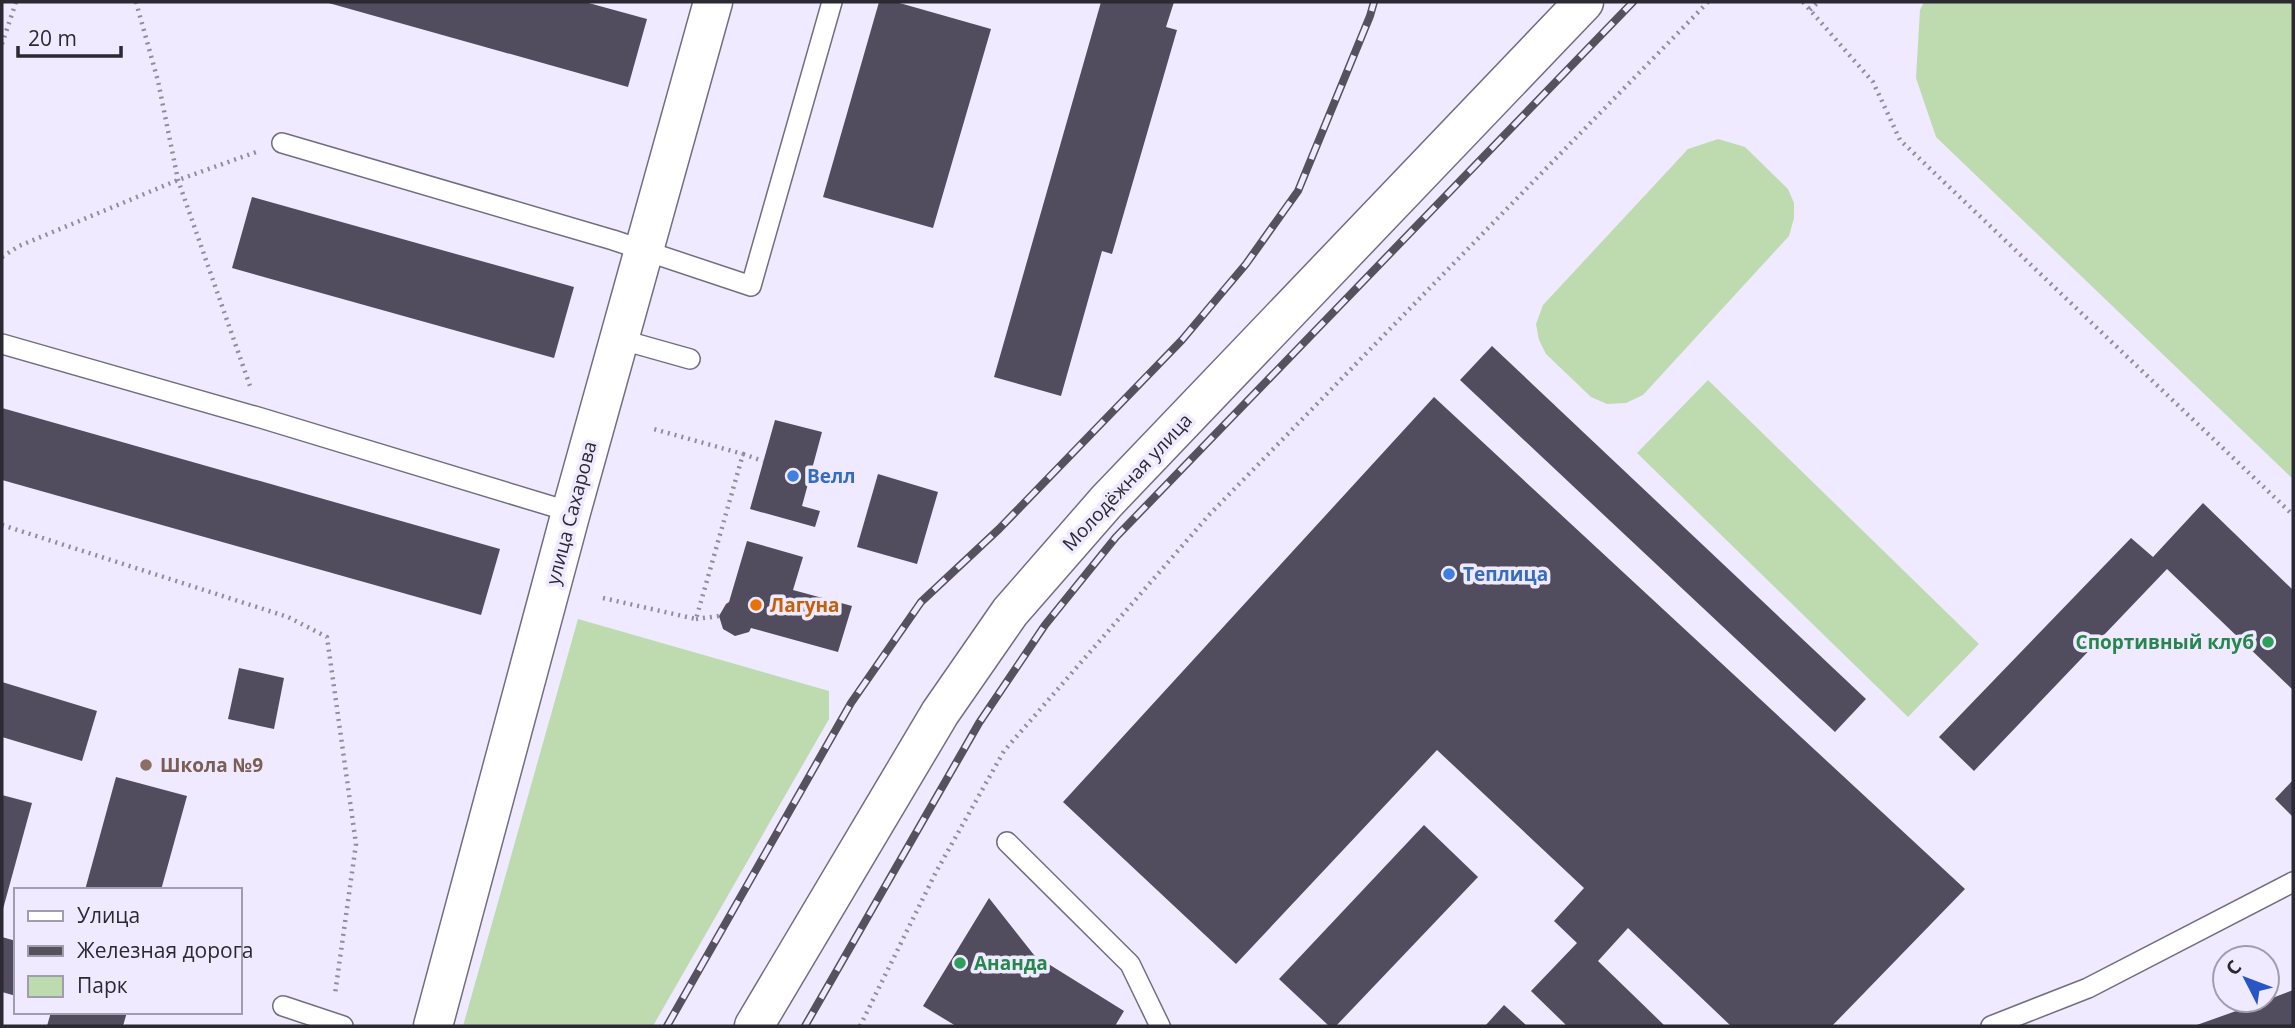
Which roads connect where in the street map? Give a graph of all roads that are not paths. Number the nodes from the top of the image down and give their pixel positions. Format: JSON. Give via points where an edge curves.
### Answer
{"nodes":[{"id":1,"x":713,"y":2,"type":"edge"},
{"id":2,"x":832,"y":2,"type":"edge"},
{"id":3,"x":1584,"y":2,"type":"edge"},
{"id":4,"x":282,"y":143,"type":"road end"},
{"id":5,"x":643,"y":251,"type":"junction"},
{"id":6,"x":618,"y":339,"type":"junction"},
{"id":7,"x":2,"y":344,"type":"edge"},
{"id":8,"x":690,"y":359,"type":"dead end"},
{"id":9,"x":571,"y":512,"type":"junction"},
{"id":10,"x":1007,"y":842,"type":"dead end"},
{"id":11,"x":2293,"y":882,"type":"edge"},
{"id":12,"x":284,"y":1006,"type":"dead end"},
{"id":13,"x":337,"y":1024,"type":"edge"},
{"id":14,"x":433,"y":1026,"type":"edge"},
{"id":15,"x":754,"y":1026,"type":"edge"},
{"id":16,"x":1160,"y":1026,"type":"edge"},
{"id":17,"x":1991,"y":1026,"type":"edge"}],
"edges":[{"from":1,"to":5,"type":"main road","name":"улица Сахарова"},
{"from":2,"to":5,"type":"lane","via":[[751,286]]},
{"from":3,"to":15,"type":"main road","name":"Молодёжная улица","via":[[1106,502],[1010,612],[940,713]]},
{"from":4,"to":5,"type":"lane"},
{"from":5,"to":6,"type":"main road","name":"улица Сахарова"},
{"from":6,"to":8,"type":"lane"},
{"from":6,"to":9,"type":"main road","name":"улица Сахарова"},
{"from":7,"to":9,"type":"lane"},
{"from":9,"to":14,"type":"main road","name":"улица Сахарова"},
{"from":10,"to":16,"type":"lane","via":[[1130,964]]},
{"from":11,"to":17,"type":"lane","via":[[2088,988]]},
{"from":12,"to":13,"type":"lane"}]}
